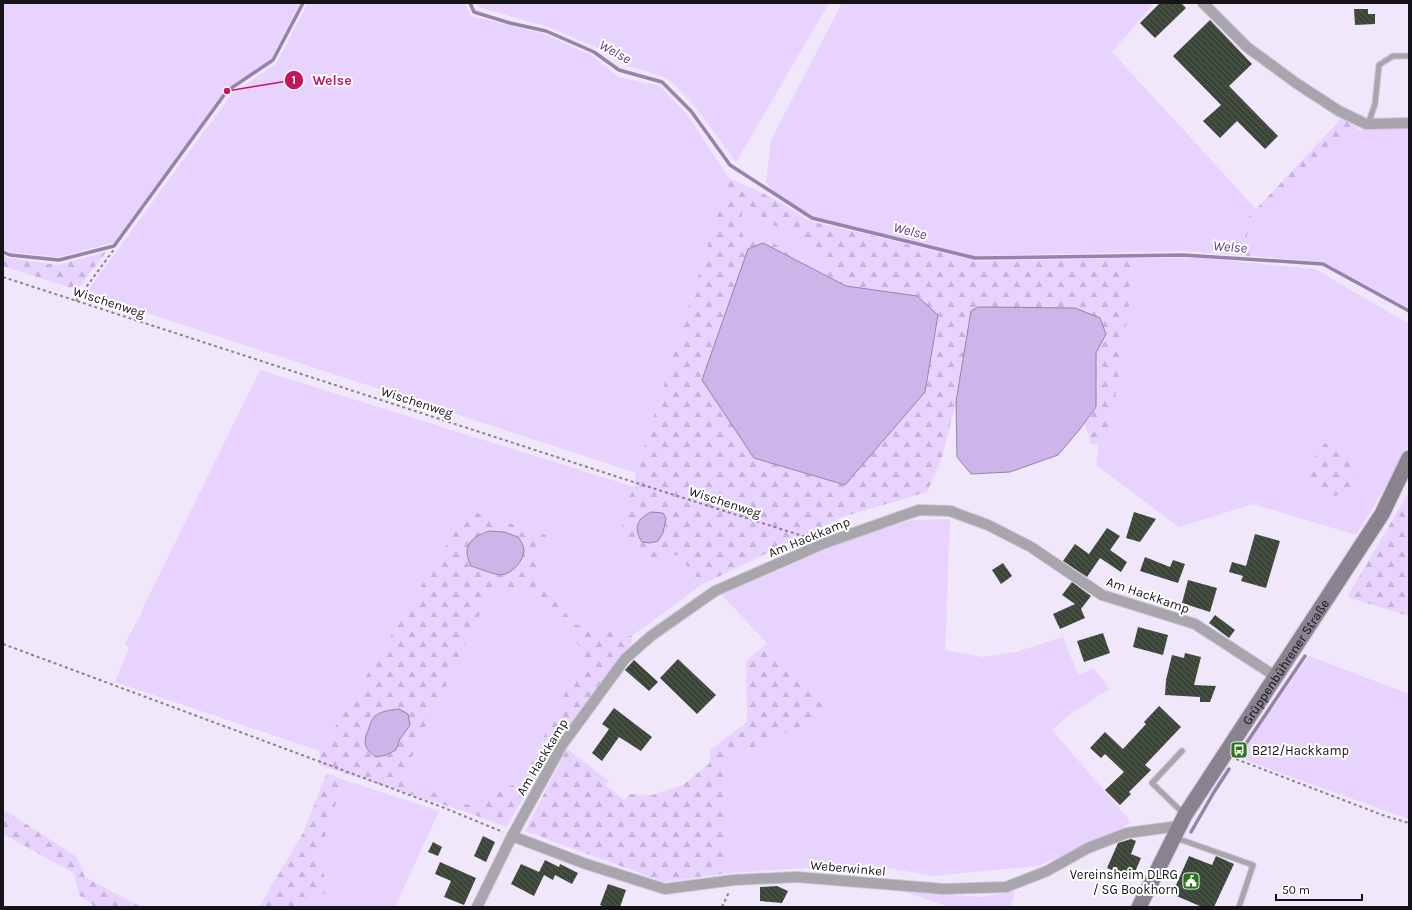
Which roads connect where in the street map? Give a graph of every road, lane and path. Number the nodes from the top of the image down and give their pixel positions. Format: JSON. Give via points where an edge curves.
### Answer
{"nodes":[{"id":1,"x":1203,"y":3,"type":"edge"},
{"id":2,"x":1409,"y":56,"type":"edge"},
{"id":3,"x":1409,"y":123,"type":"edge"},
{"id":4,"x":1368,"y":124,"type":"junction"},
{"id":5,"x":115,"y":248,"type":"dead end"},
{"id":6,"x":3,"y":277,"type":"edge"},
{"id":7,"x":76,"y":301,"type":"junction"},
{"id":8,"x":1409,"y":458,"type":"edge"},
{"id":9,"x":825,"y":543,"type":"junction"},
{"id":10,"x":3,"y":644,"type":"edge"},
{"id":11,"x":1275,"y":676,"type":"junction"},
{"id":12,"x":1182,"y":751,"type":"dead end"},
{"id":13,"x":1225,"y":753,"type":"junction"},
{"id":14,"x":1409,"y":823,"type":"edge"},
{"id":15,"x":1179,"y":826,"type":"junction"},
{"id":16,"x":512,"y":836,"type":"junction"},
{"id":17,"x":734,"y":880,"type":"junction"},
{"id":18,"x":477,"y":907,"type":"edge"},
{"id":19,"x":722,"y":907,"type":"edge"},
{"id":20,"x":1139,"y":907,"type":"edge"},
{"id":21,"x":1239,"y":907,"type":"edge"}],
"edges":[{"from":1,"to":4,"type":"street","via":[[1247,47],[1296,83],[1339,111]]},
{"from":2,"to":4,"type":"lane","via":[[1393,56],[1379,65],[1375,104]]},
{"from":3,"to":4,"type":"street"},
{"from":5,"to":7,"type":"path"},
{"from":6,"to":7,"type":"path","name":"Wischenweg"},
{"from":7,"to":9,"type":"path","name":"Wischenweg"},
{"from":8,"to":11,"type":"main road","name":"Grüppenbührener Straße","via":[[1404,476],[1382,514]]},
{"from":9,"to":11,"type":"street","name":"Am Hackkamp","via":[[919,510],[950,511],[988,525],[1031,547],[1102,595],[1195,624]]},
{"from":9,"to":16,"type":"street","name":"Am Hackkamp","via":[[715,591],[651,636],[625,660],[562,745]]},
{"from":10,"to":16,"type":"path","via":[[442,807]]},
{"from":11,"to":13,"type":"main road","name":"Grüppenbührener Straße"},
{"from":12,"to":15,"type":"lane","via":[[1152,783]]},
{"from":13,"to":14,"type":"path","via":[[1232,758]]},
{"from":13,"to":15,"type":"main road","name":"Grüppenbührener Straße"},
{"from":15,"to":17,"type":"street","name":"Weberwinkel","via":[[1128,833],[1088,848],[1047,871],[1006,887],[944,889],[797,877]]},
{"from":15,"to":20,"type":"main road","name":"Grüppenbührener Straße"},
{"from":15,"to":21,"type":"lane","via":[[1253,865]]},
{"from":16,"to":17,"type":"street","name":"Weberwinkel","via":[[586,864],[665,889]]},
{"from":16,"to":18,"type":"street","name":"Am Hackkamp"},
{"from":17,"to":19,"type":"path"}]}
